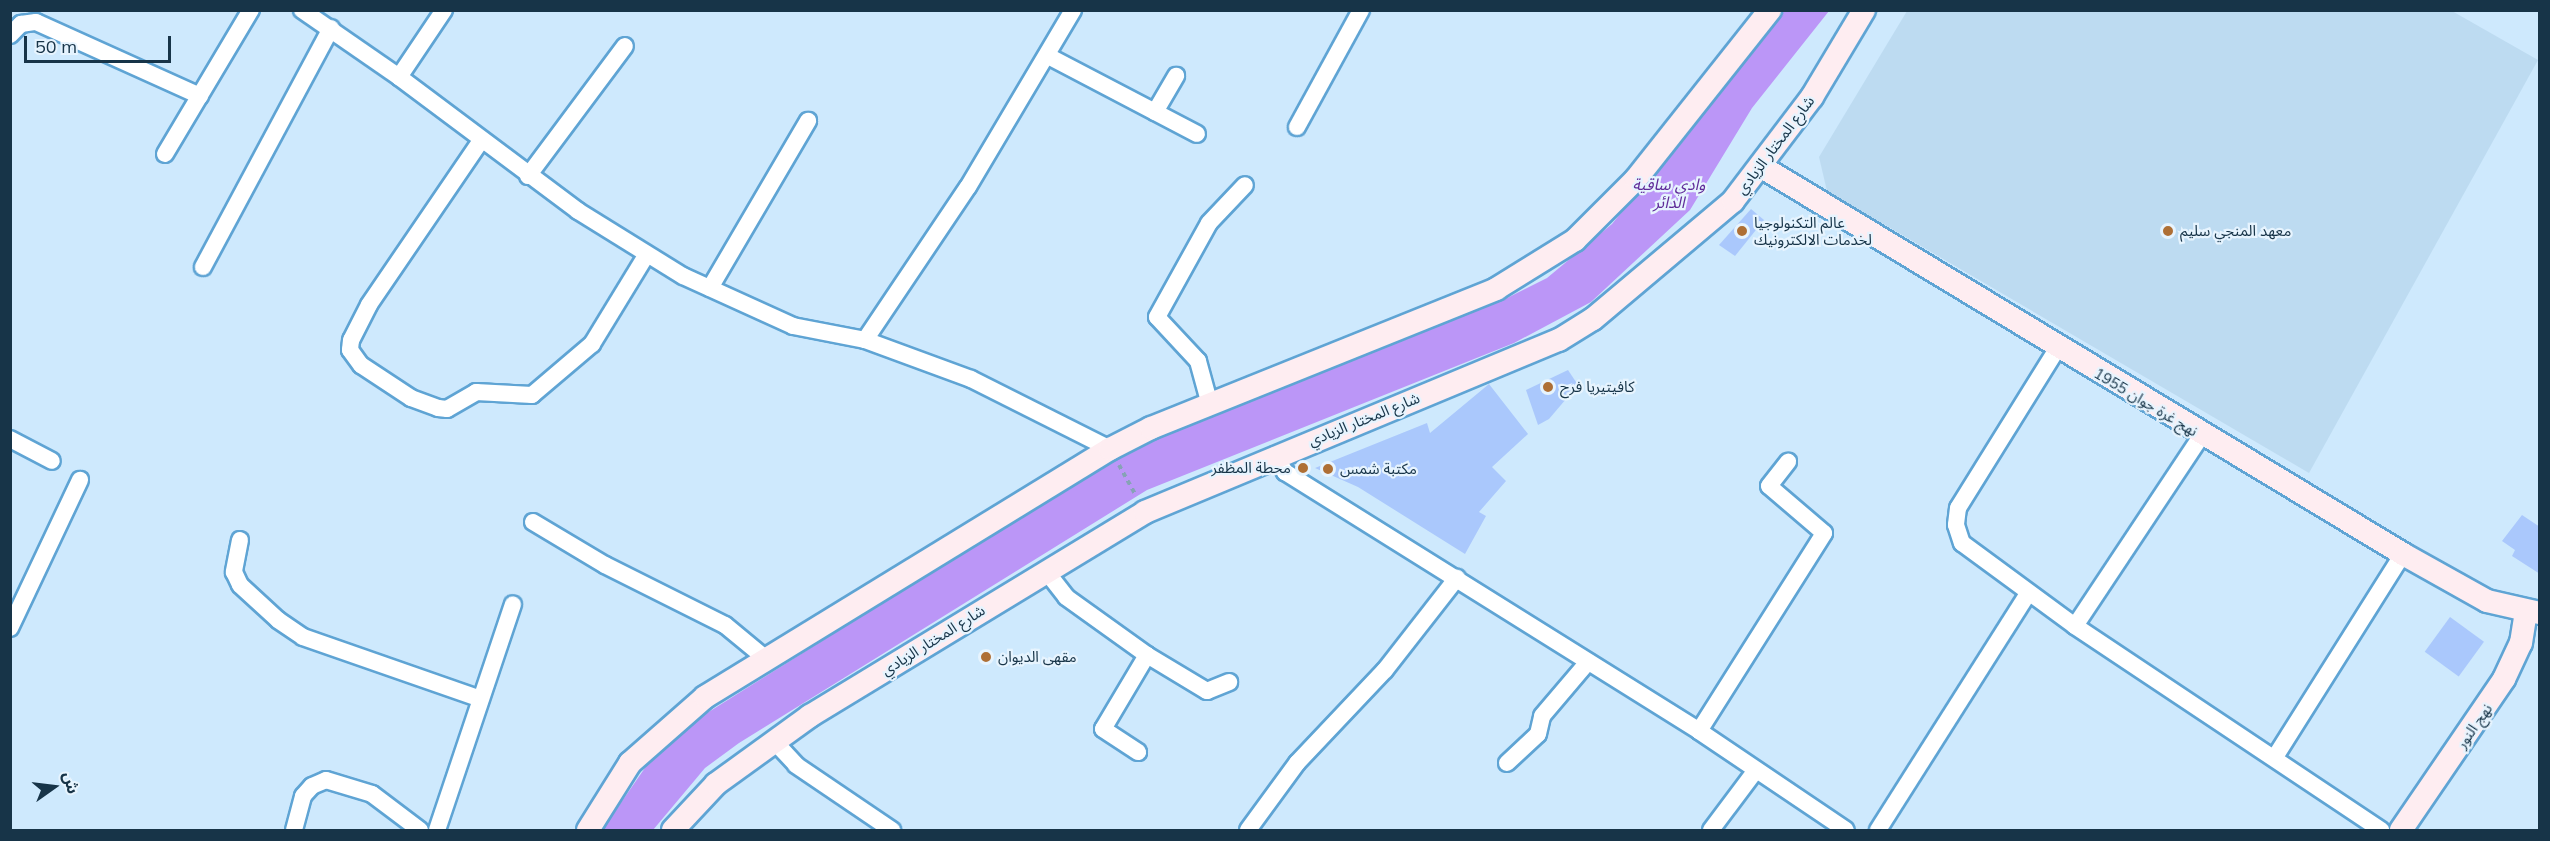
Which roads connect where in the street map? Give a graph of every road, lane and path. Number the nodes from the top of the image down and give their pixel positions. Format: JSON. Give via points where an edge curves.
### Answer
{"nodes":[{"id":1,"x":251,"y":10,"type":"edge"},
{"id":2,"x":302,"y":10,"type":"edge"},
{"id":3,"x":444,"y":10,"type":"edge"},
{"id":4,"x":1073,"y":10,"type":"edge"},
{"id":5,"x":1361,"y":10,"type":"edge"},
{"id":6,"x":1770,"y":10,"type":"edge"},
{"id":7,"x":1864,"y":10,"type":"edge"},
{"id":8,"x":330,"y":28,"type":"junction"},
{"id":9,"x":10,"y":35,"type":"edge"},
{"id":10,"x":624,"y":46,"type":"dead end"},
{"id":11,"x":1048,"y":56,"type":"junction"},
{"id":12,"x":399,"y":76,"type":"junction"},
{"id":13,"x":1176,"y":76,"type":"dead end"},
{"id":14,"x":200,"y":96,"type":"junction"},
{"id":15,"x":1155,"y":112,"type":"junction"},
{"id":16,"x":808,"y":121,"type":"dead end"},
{"id":17,"x":1297,"y":127,"type":"dead end"},
{"id":18,"x":1197,"y":134,"type":"dead end"},
{"id":19,"x":480,"y":142,"type":"junction"},
{"id":20,"x":165,"y":154,"type":"dead end"},
{"id":21,"x":1762,"y":167,"type":"junction"},
{"id":22,"x":528,"y":176,"type":"junction"},
{"id":23,"x":1245,"y":185,"type":"dead end"},
{"id":24,"x":647,"y":254,"type":"junction"},
{"id":25,"x":203,"y":267,"type":"dead end"},
{"id":26,"x":710,"y":288,"type":"junction"},
{"id":27,"x":865,"y":340,"type":"junction"},
{"id":28,"x":2057,"y":349,"type":"junction"},
{"id":29,"x":1210,"y":405,"type":"junction"},
{"id":30,"x":2202,"y":435,"type":"junction"},
{"id":31,"x":10,"y":440,"type":"edge"},
{"id":32,"x":1110,"y":449,"type":"junction"},
{"id":33,"x":1275,"y":455,"type":"junction"},
{"id":34,"x":52,"y":461,"type":"dead end"},
{"id":35,"x":1788,"y":462,"type":"dead end"},
{"id":36,"x":80,"y":480,"type":"dead end"},
{"id":37,"x":1145,"y":512,"type":"junction"},
{"id":38,"x":533,"y":522,"type":"dead end"},
{"id":39,"x":240,"y":540,"type":"dead end"},
{"id":40,"x":2403,"y":554,"type":"junction"},
{"id":41,"x":1046,"y":571,"type":"junction"},
{"id":42,"x":1457,"y":578,"type":"junction"},
{"id":43,"x":2028,"y":594,"type":"junction"},
{"id":44,"x":513,"y":604,"type":"dead end"},
{"id":45,"x":2533,"y":613,"type":"edge"},
{"id":46,"x":2075,"y":626,"type":"junction"},
{"id":47,"x":10,"y":628,"type":"edge"},
{"id":48,"x":1147,"y":655,"type":"junction"},
{"id":49,"x":765,"y":658,"type":"junction"},
{"id":50,"x":1588,"y":662,"type":"junction"},
{"id":51,"x":1229,"y":682,"type":"dead end"},
{"id":52,"x":481,"y":699,"type":"junction"},
{"id":53,"x":1699,"y":731,"type":"junction"},
{"id":54,"x":774,"y":741,"type":"junction"},
{"id":55,"x":1138,"y":752,"type":"dead end"},
{"id":56,"x":2275,"y":757,"type":"junction"},
{"id":57,"x":1508,"y":763,"type":"dead end"},
{"id":58,"x":1756,"y":770,"type":"junction"},
{"id":59,"x":294,"y":831,"type":"edge"},
{"id":60,"x":420,"y":831,"type":"edge"},
{"id":61,"x":437,"y":831,"type":"edge"},
{"id":62,"x":588,"y":831,"type":"edge"},
{"id":63,"x":673,"y":831,"type":"edge"},
{"id":64,"x":892,"y":831,"type":"edge"},
{"id":65,"x":1248,"y":831,"type":"edge"},
{"id":66,"x":1711,"y":831,"type":"edge"},
{"id":67,"x":1846,"y":831,"type":"edge"},
{"id":68,"x":1878,"y":831,"type":"edge"},
{"id":69,"x":2381,"y":831,"type":"edge"},
{"id":70,"x":2401,"y":831,"type":"edge"}],
"edges":[{"from":1,"to":14,"type":"street"},
{"from":2,"to":8,"type":"street"},
{"from":3,"to":12,"type":"street"},
{"from":4,"to":11,"type":"street"},
{"from":5,"to":17,"type":"street"},
{"from":6,"to":29,"type":"street","via":[[1636,179],[1567,246],[1496,289]]},
{"from":7,"to":21,"type":"street","name":"شارع المختار الزيادي"},
{"from":8,"to":12,"type":"street"},
{"from":8,"to":25,"type":"street"},
{"from":9,"to":14,"type":"street","via":[[21,24],[36,22]]},
{"from":10,"to":22,"type":"street"},
{"from":11,"to":15,"type":"street"},
{"from":11,"to":27,"type":"street","via":[[968,187]]},
{"from":12,"to":19,"type":"street"},
{"from":13,"to":15,"type":"street"},
{"from":14,"to":20,"type":"street"},
{"from":15,"to":18,"type":"street"},
{"from":16,"to":26,"type":"street"},
{"from":19,"to":22,"type":"street"},
{"from":19,"to":24,"type":"street","via":[[369,305],[351,340],[350,350],[361,365],[411,398],[438,408],[447,409],[476,392],[532,395],[592,344]]},
{"from":21,"to":28,"type":"street","name":"نهج غرة جوان 1955"},
{"from":21,"to":33,"type":"street","name":"شارع المختار الزيادي","via":[[1733,201],[1636,285],[1559,340]]},
{"from":22,"to":24,"type":"street"},
{"from":23,"to":29,"type":"street","via":[[1209,223],[1157,317],[1198,361]]},
{"from":24,"to":26,"type":"street"},
{"from":26,"to":27,"type":"street","via":[[794,326]]},
{"from":27,"to":32,"type":"street","via":[[971,379]]},
{"from":28,"to":30,"type":"street","name":"نهج غرة جوان 1955"},
{"from":28,"to":43,"type":"street","via":[[1958,508],[1956,525],[1962,543]]},
{"from":29,"to":32,"type":"street"},
{"from":30,"to":40,"type":"street","name":"نهج غرة جوان 1955"},
{"from":30,"to":46,"type":"street"},
{"from":31,"to":34,"type":"street"},
{"from":32,"to":37,"type":"path"},
{"from":32,"to":49,"type":"street"},
{"from":33,"to":37,"type":"street","name":"شارع المختار الزيادي"},
{"from":33,"to":42,"type":"street","via":[[1285,472]]},
{"from":35,"to":53,"type":"street","via":[[1769,486],[1824,533]]},
{"from":36,"to":47,"type":"street"},
{"from":37,"to":41,"type":"street","name":"شارع المختار الزيادي"},
{"from":38,"to":49,"type":"street","via":[[604,565],[725,625]]},
{"from":39,"to":52,"type":"street","via":[[234,572],[240,585],[303,637]]},
{"from":40,"to":45,"type":"street","name":"نهج غرة جوان 1955","via":[[2487,601]]},
{"from":40,"to":56,"type":"street"},
{"from":41,"to":48,"type":"street","via":[[1066,597]]},
{"from":41,"to":54,"type":"street","name":"شارع المختار الزيادي"},
{"from":42,"to":50,"type":"street"},
{"from":42,"to":65,"type":"street","via":[[1385,670],[1297,763]]},
{"from":43,"to":46,"type":"street"},
{"from":43,"to":68,"type":"street"},
{"from":44,"to":52,"type":"street"},
{"from":45,"to":70,"type":"street","name":"نهج النور","via":[[2504,679]]},
{"from":46,"to":56,"type":"street"},
{"from":48,"to":51,"type":"street","via":[[1207,691]]},
{"from":48,"to":55,"type":"street","via":[[1103,729]]},
{"from":49,"to":62,"type":"street","via":[[705,697],[630,763]]},
{"from":50,"to":53,"type":"street"},
{"from":50,"to":57,"type":"street","via":[[1542,716],[1538,734]]},
{"from":52,"to":61,"type":"street"},
{"from":53,"to":58,"type":"street"},
{"from":54,"to":63,"type":"street","name":"شارع المختار الزيادي","via":[[716,784]]},
{"from":54,"to":64,"type":"street","via":[[796,765]]},
{"from":56,"to":69,"type":"street"},
{"from":58,"to":66,"type":"street"},
{"from":58,"to":67,"type":"street"},
{"from":59,"to":60,"type":"street","via":[[303,796],[312,786],[327,780],[372,794]]}]}
